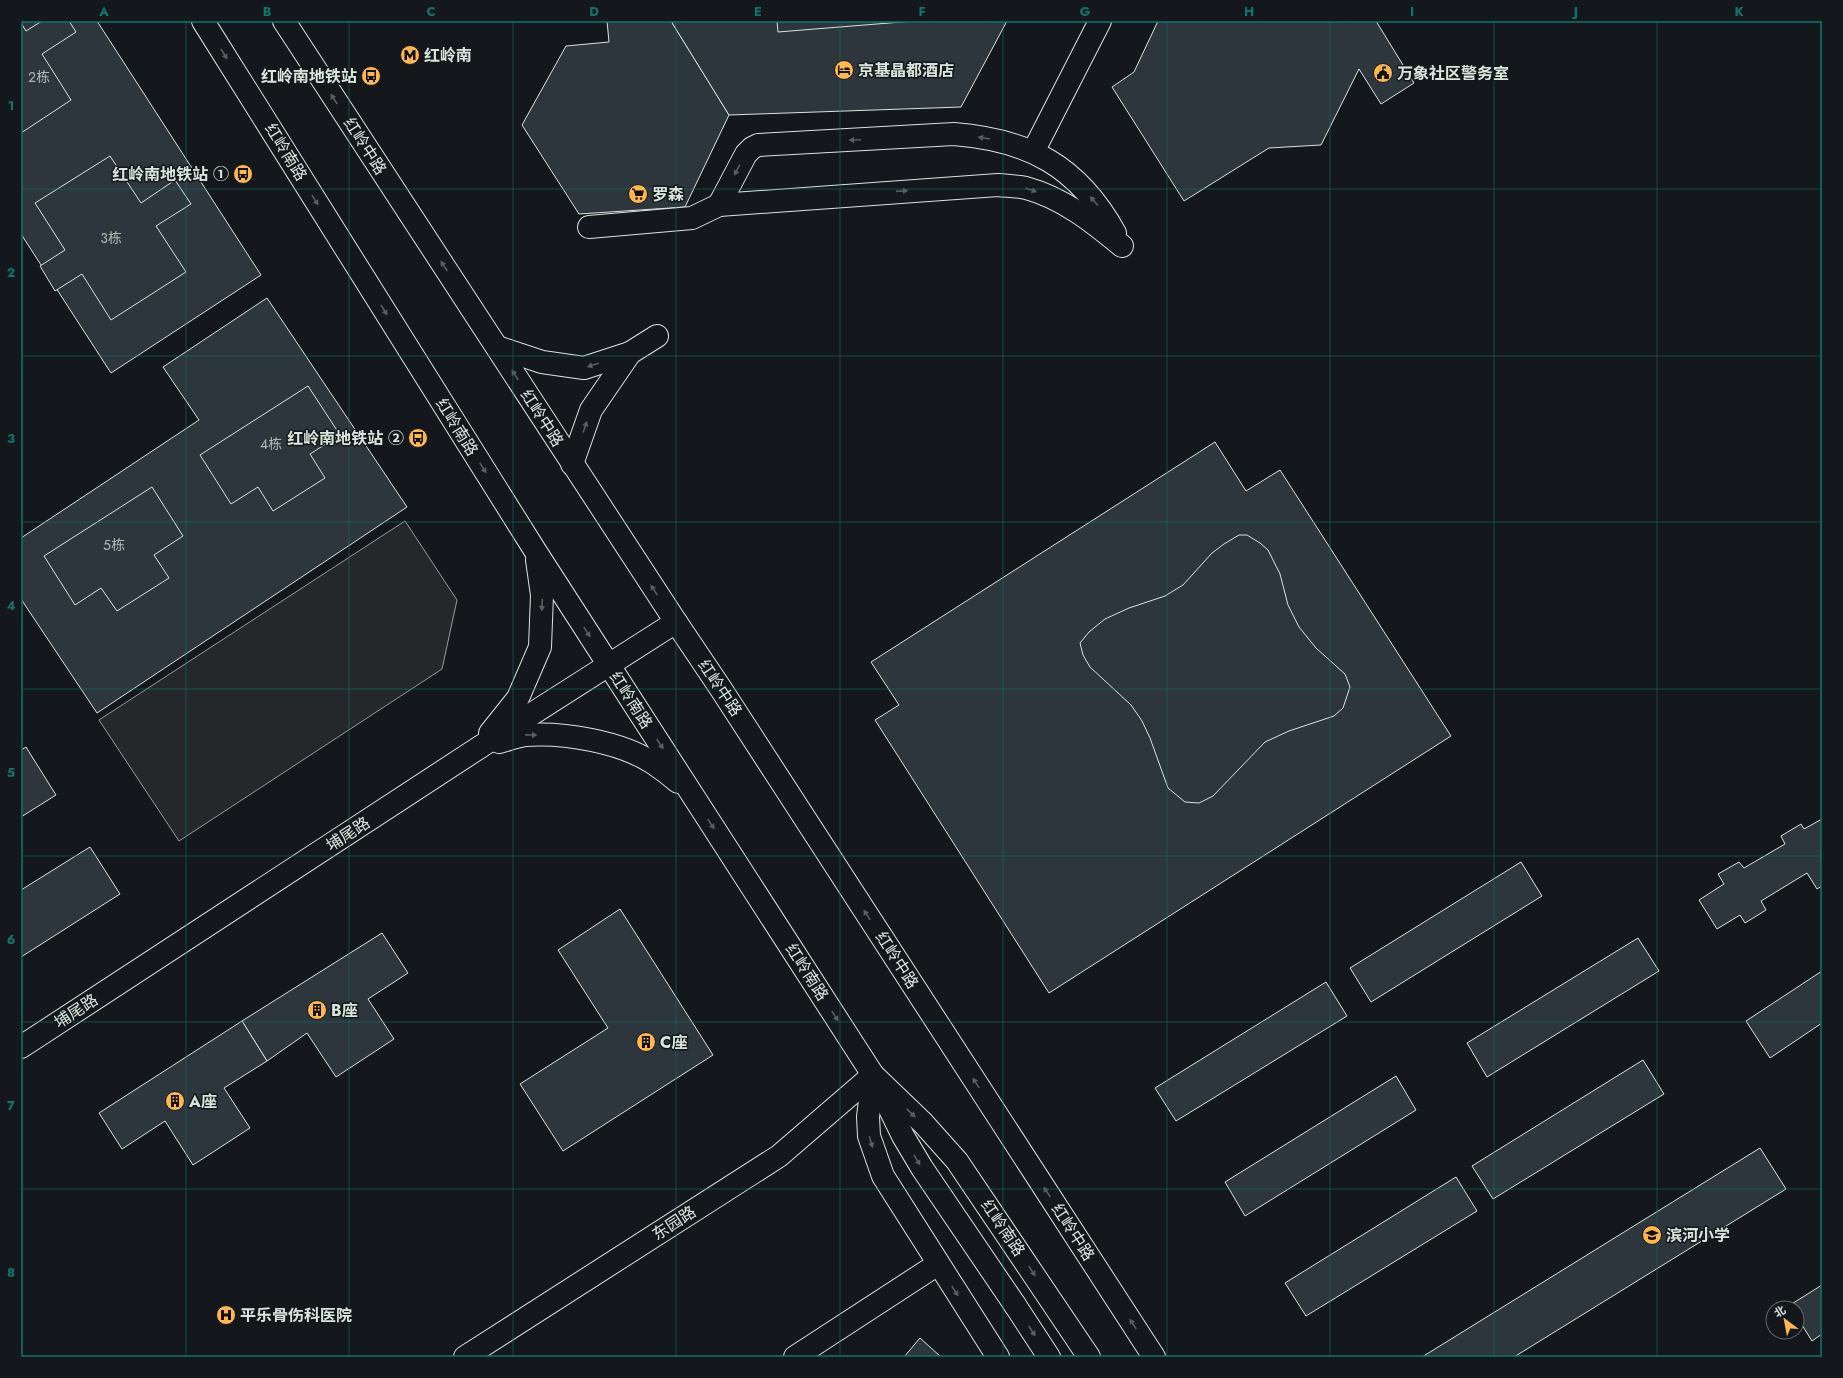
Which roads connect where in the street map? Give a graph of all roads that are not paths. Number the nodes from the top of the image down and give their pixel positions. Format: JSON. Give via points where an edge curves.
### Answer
{"nodes":[{"id":1,"x":204,"y":21,"type":"edge"},
{"id":2,"x":284,"y":21,"type":"edge"},
{"id":3,"x":1100,"y":21,"type":"edge"},
{"id":4,"x":1033,"y":152,"type":"junction"},
{"id":5,"x":719,"y":205,"type":"junction"},
{"id":6,"x":589,"y":227,"type":"dead end"},
{"id":7,"x":657,"y":336,"type":"dead end"},
{"id":8,"x":497,"y":347,"type":"junction"},
{"id":9,"x":630,"y":353,"type":"junction"},
{"id":10,"x":572,"y":464,"type":"junction"},
{"id":11,"x":536,"y":552,"type":"junction"},
{"id":12,"x":676,"y":622,"type":"junction"},
{"id":13,"x":608,"y":664,"type":"junction"},
{"id":14,"x":480,"y":747,"type":"junction"},
{"id":15,"x":690,"y":791,"type":"junction"},
{"id":16,"x":21,"y":1047,"type":"edge"},
{"id":17,"x":873,"y":1076,"type":"junction"},
{"id":18,"x":938,"y":1264,"type":"junction"},
{"id":19,"x":465,"y":1357,"type":"edge"},
{"id":20,"x":795,"y":1357,"type":"edge"},
{"id":21,"x":998,"y":1357,"type":"edge"},
{"id":22,"x":1049,"y":1357,"type":"edge"},
{"id":23,"x":1089,"y":1357,"type":"edge"},
{"id":24,"x":1154,"y":1357,"type":"edge"}],
"edges":[{"from":1,"to":11,"type":"main road","name":"红岭南路","one_way":true},
{"from":8,"to":2,"type":"main road","name":"红岭中路","one_way":true},
{"from":3,"to":4,"type":"main road"},
{"from":4,"to":5,"type":"main road","one_way":true,"via":[[1007,142],[954,134],[758,145],[746,154]]},
{"from":5,"to":4,"type":"main road","one_way":true,"via":[[998,185],[1026,188],[1053,198],[1076,210],[1122,247],[1105,215],[1084,190],[1058,167]]},
{"from":5,"to":6,"type":"main road","via":[[692,218]]},
{"from":7,"to":9,"type":"main road"},
{"from":9,"to":8,"type":"main road","one_way":true,"via":[[584,368],[542,362]]},
{"from":10,"to":8,"type":"main road","name":"红岭中路","one_way":true},
{"from":10,"to":9,"type":"main road","one_way":true,"via":[[591,410]]},
{"from":12,"to":10,"type":"main road","name":"红岭中路","one_way":true},
{"from":11,"to":13,"type":"main road","name":"红岭南路","one_way":true},
{"from":11,"to":14,"type":"main road","one_way":true,"via":[[542,596],[540,647],[518,698]]},
{"from":12,"to":13,"type":"main road","name":"埔尾路"},
{"from":24,"to":12,"type":"main road","name":"红岭中路","one_way":true},
{"from":13,"to":14,"type":"main road","name":"埔尾路"},
{"from":13,"to":15,"type":"main road","name":"红岭南路","one_way":true},
{"from":14,"to":15,"type":"main road","one_way":true,"via":[[525,735],[574,736],[617,746],[652,762]]},
{"from":14,"to":16,"type":"main road","name":"埔尾路"},
{"from":15,"to":17,"type":"main road","name":"红岭南路","one_way":true},
{"from":17,"to":18,"type":"main road","one_way":true,"via":[[868,1117],[869,1136],[876,1158],[883,1176]]},
{"from":17,"to":19,"type":"main road","name":"东园路","via":[[780,1156]]},
{"from":17,"to":22,"type":"main road","one_way":true,"via":[[922,1168]]},
{"from":17,"to":23,"type":"main road","name":"红岭南路","one_way":true,"via":[[923,1123],[957,1160]]},
{"from":18,"to":20,"type":"main road"},
{"from":18,"to":21,"type":"main road","one_way":true}]}
